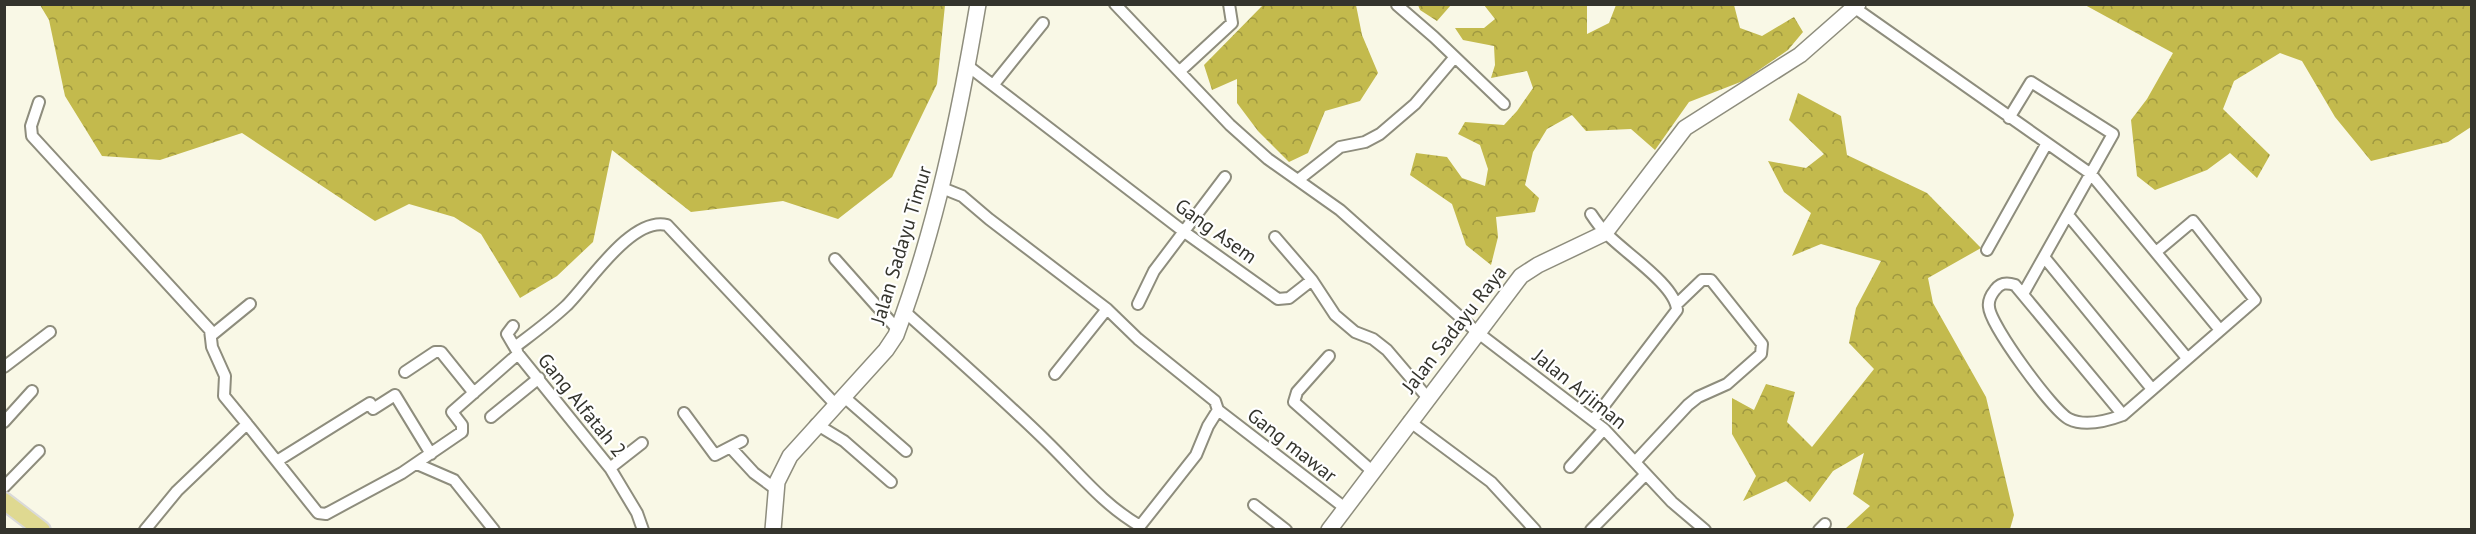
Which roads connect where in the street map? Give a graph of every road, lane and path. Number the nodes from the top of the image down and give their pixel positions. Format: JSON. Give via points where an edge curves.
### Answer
{"nodes":[{"id":1,"x":978,"y":4,"type":"edge"},
{"id":2,"x":1115,"y":4,"type":"edge"},
{"id":3,"x":1229,"y":4,"type":"edge"},
{"id":4,"x":1397,"y":5,"type":"edge"},
{"id":5,"x":1856,"y":6,"type":"edge"},
{"id":6,"x":1043,"y":23,"type":"dead end"},
{"id":7,"x":1454,"y":58,"type":"junction"},
{"id":8,"x":968,"y":66,"type":"junction"},
{"id":9,"x":1180,"y":71,"type":"junction"},
{"id":10,"x":994,"y":84,"type":"junction"},
{"id":11,"x":39,"y":102,"type":"dead end"},
{"id":12,"x":1504,"y":104,"type":"dead end"},
{"id":13,"x":2009,"y":117,"type":"junction"},
{"id":14,"x":2047,"y":143,"type":"junction"},
{"id":15,"x":2091,"y":174,"type":"junction"},
{"id":16,"x":1225,"y":177,"type":"dead end"},
{"id":17,"x":1298,"y":180,"type":"junction"},
{"id":18,"x":942,"y":188,"type":"junction"},
{"id":19,"x":1590,"y":214,"type":"dead end"},
{"id":20,"x":2068,"y":215,"type":"junction"},
{"id":21,"x":1183,"y":231,"type":"junction"},
{"id":22,"x":1605,"y":233,"type":"junction"},
{"id":23,"x":1275,"y":237,"type":"dead end"},
{"id":24,"x":1986,"y":250,"type":"dead end"},
{"id":25,"x":2156,"y":252,"type":"junction"},
{"id":26,"x":2044,"y":257,"type":"junction"},
{"id":27,"x":835,"y":259,"type":"dead end"},
{"id":28,"x":1312,"y":280,"type":"junction"},
{"id":29,"x":2023,"y":294,"type":"junction"},
{"id":30,"x":250,"y":304,"type":"dead end"},
{"id":31,"x":1138,"y":304,"type":"dead end"},
{"id":32,"x":1677,"y":304,"type":"junction"},
{"id":33,"x":1107,"y":309,"type":"junction"},
{"id":34,"x":904,"y":311,"type":"junction"},
{"id":35,"x":513,"y":326,"type":"dead end"},
{"id":36,"x":898,"y":330,"type":"junction"},
{"id":37,"x":2220,"y":330,"type":"junction"},
{"id":38,"x":50,"y":332,"type":"dead end"},
{"id":39,"x":1477,"y":332,"type":"junction"},
{"id":40,"x":212,"y":335,"type":"junction"},
{"id":41,"x":517,"y":351,"type":"junction"},
{"id":42,"x":1329,"y":356,"type":"dead end"},
{"id":43,"x":2187,"y":358,"type":"junction"},
{"id":44,"x":4,"y":367,"type":"edge"},
{"id":45,"x":405,"y":372,"type":"dead end"},
{"id":46,"x":1055,"y":374,"type":"dead end"},
{"id":47,"x":539,"y":378,"type":"junction"},
{"id":48,"x":2152,"y":389,"type":"junction"},
{"id":49,"x":32,"y":391,"type":"dead end"},
{"id":50,"x":474,"y":393,"type":"junction"},
{"id":51,"x":1427,"y":397,"type":"junction"},
{"id":52,"x":839,"y":400,"type":"junction"},
{"id":53,"x":1218,"y":410,"type":"junction"},
{"id":54,"x":684,"y":413,"type":"dead end"},
{"id":55,"x":2123,"y":415,"type":"junction"},
{"id":56,"x":491,"y":417,"type":"dead end"},
{"id":57,"x":1593,"y":420,"type":"junction"},
{"id":58,"x":1409,"y":421,"type":"junction"},
{"id":59,"x":4,"y":422,"type":"edge"},
{"id":60,"x":247,"y":424,"type":"junction"},
{"id":61,"x":816,"y":424,"type":"junction"},
{"id":62,"x":1604,"y":429,"type":"junction"},
{"id":63,"x":742,"y":441,"type":"dead end"},
{"id":64,"x":642,"y":443,"type":"dead end"},
{"id":65,"x":731,"y":448,"type":"junction"},
{"id":66,"x":39,"y":451,"type":"dead end"},
{"id":67,"x":906,"y":451,"type":"dead end"},
{"id":68,"x":431,"y":454,"type":"junction"},
{"id":69,"x":277,"y":461,"type":"junction"},
{"id":70,"x":1635,"y":462,"type":"junction"},
{"id":71,"x":417,"y":464,"type":"junction"},
{"id":72,"x":1570,"y":466,"type":"dead end"},
{"id":73,"x":610,"y":468,"type":"junction"},
{"id":74,"x":1372,"y":471,"type":"junction"},
{"id":75,"x":1646,"y":474,"type":"junction"},
{"id":76,"x":891,"y":482,"type":"dead end"},
{"id":77,"x":4,"y":488,"type":"edge"},
{"id":78,"x":777,"y":490,"type":"junction"},
{"id":79,"x":4,"y":501,"type":"edge"},
{"id":80,"x":1254,"y":505,"type":"dead end"},
{"id":81,"x":1345,"y":508,"type":"junction"},
{"id":82,"x":1143,"y":527,"type":"edge"},
{"id":83,"x":42,"y":530,"type":"edge"},
{"id":84,"x":145,"y":530,"type":"edge"},
{"id":85,"x":494,"y":530,"type":"edge"},
{"id":86,"x":643,"y":530,"type":"edge"},
{"id":87,"x":773,"y":530,"type":"edge"},
{"id":88,"x":1286,"y":530,"type":"edge"},
{"id":89,"x":1329,"y":530,"type":"edge"},
{"id":90,"x":1535,"y":530,"type":"edge"},
{"id":91,"x":1591,"y":530,"type":"edge"},
{"id":92,"x":1705,"y":530,"type":"edge"}],
"edges":[{"from":1,"to":8,"type":"street","name":"Jalan Sadayu Timur"},
{"from":2,"to":9,"type":"street","name":"Jalan Arjiman"},
{"from":3,"to":9,"type":"street","via":[[1232,23]]},
{"from":4,"to":7,"type":"street"},
{"from":5,"to":13,"type":"street"},
{"from":5,"to":22,"type":"street","name":"Jalan Sadayu Raya","via":[[1800,55],[1685,128]]},
{"from":6,"to":10,"type":"street"},
{"from":7,"to":12,"type":"street"},
{"from":7,"to":17,"type":"street","via":[[1415,104],[1380,134],[1340,147]]},
{"from":8,"to":10,"type":"street","name":"Gang Asem"},
{"from":8,"to":18,"type":"street","name":"Jalan Sadayu Timur"},
{"from":9,"to":17,"type":"street","name":"Jalan Arjiman","via":[[1230,125]]},
{"from":10,"to":21,"type":"street","name":"Gang Asem"},
{"from":11,"to":40,"type":"street","via":[[32,136]]},
{"from":13,"to":14,"type":"street"},
{"from":13,"to":15,"type":"street","via":[[2031,82],[2113,134]]},
{"from":14,"to":15,"type":"street"},
{"from":14,"to":24,"type":"street"},
{"from":15,"to":20,"type":"street"},
{"from":15,"to":25,"type":"street"},
{"from":16,"to":21,"type":"street"},
{"from":17,"to":39,"type":"street","name":"Jalan Arjiman","via":[[1340,210]]},
{"from":18,"to":33,"type":"street","name":"Gang mawar","via":[[972,203]]},
{"from":18,"to":34,"type":"street","name":"Jalan Sadayu Timur"},
{"from":19,"to":22,"type":"street"},
{"from":20,"to":26,"type":"street"},
{"from":20,"to":43,"type":"street"},
{"from":21,"to":28,"type":"street","name":"Gang Asem","via":[[1278,299],[1289,298]]},
{"from":21,"to":31,"type":"street","via":[[1154,272]]},
{"from":22,"to":32,"type":"street","via":[[1656,279]]},
{"from":22,"to":39,"type":"street","name":"Jalan Sadayu Raya","via":[[1528,270]]},
{"from":23,"to":28,"type":"street"},
{"from":25,"to":37,"type":"street"},
{"from":25,"to":37,"type":"street","via":[[2193,221],[2255,300]]},
{"from":26,"to":29,"type":"street"},
{"from":26,"to":48,"type":"street"},
{"from":27,"to":36,"type":"street"},
{"from":28,"to":51,"type":"street","via":[[1335,315],[1387,350]]},
{"from":29,"to":55,"type":"street"},
{"from":29,"to":55,"type":"street","via":[[2015,285],[2003,284],[1991,294],[1988,306],[1994,324],[2055,408],[2069,419],[2086,423]]},
{"from":30,"to":40,"type":"street"},
{"from":32,"to":57,"type":"street","via":[[1675,315]]},
{"from":32,"to":70,"type":"street","via":[[1702,280],[1711,280],[1762,344],[1761,354],[1727,384],[1694,399]]},
{"from":33,"to":46,"type":"street"},
{"from":33,"to":53,"type":"street","name":"Gang mawar","via":[[1215,401]]},
{"from":34,"to":36,"type":"street","name":"Jalan Sadayu Timur"},
{"from":34,"to":82,"type":"street","via":[[1024,420],[1093,491]]},
{"from":35,"to":41,"type":"street","via":[[507,334]]},
{"from":36,"to":52,"type":"street","name":"Jalan Sadayu Timur","via":[[886,350]]},
{"from":37,"to":43,"type":"street"},
{"from":38,"to":44,"type":"street"},
{"from":39,"to":51,"type":"street","name":"Jalan Sadayu Raya"},
{"from":39,"to":57,"type":"street","name":"Jalan Arjiman"},
{"from":40,"to":60,"type":"street","via":[[212,347],[225,376],[224,396]]},
{"from":41,"to":47,"type":"street","name":"Gang Alfatah 2"},
{"from":41,"to":50,"type":"street","name":"Gang Alfatah 2"},
{"from":41,"to":52,"type":"street","via":[[567,305],[612,252],[660,223],[667,225]]},
{"from":42,"to":74,"type":"street","via":[[1297,392],[1293,402]]},
{"from":43,"to":48,"type":"street"},
{"from":45,"to":50,"type":"street","via":[[441,352]]},
{"from":47,"to":56,"type":"street"},
{"from":47,"to":73,"type":"street","name":"Gang Alfatah 2"},
{"from":48,"to":55,"type":"street"},
{"from":49,"to":59,"type":"street"},
{"from":50,"to":68,"type":"street","name":"Gang Alfatah 2","via":[[452,412],[462,425],[462,432]]},
{"from":51,"to":58,"type":"street","name":"Jalan Sadayu Raya"},
{"from":52,"to":61,"type":"street","name":"Jalan Sadayu Timur"},
{"from":52,"to":67,"type":"street"},
{"from":53,"to":81,"type":"street","name":"Gang mawar"},
{"from":53,"to":82,"type":"street","via":[[1196,455]]},
{"from":54,"to":65,"type":"street","via":[[713,454],[718,456]]},
{"from":57,"to":62,"type":"street","name":"Jalan Arjiman"},
{"from":58,"to":74,"type":"street","name":"Jalan Sadayu Raya"},
{"from":58,"to":90,"type":"street","via":[[1491,483]]},
{"from":60,"to":69,"type":"street"},
{"from":60,"to":84,"type":"street","via":[[177,491]]},
{"from":61,"to":76,"type":"street","via":[[851,447]]},
{"from":61,"to":78,"type":"street","name":"Jalan Sadayu Timur","via":[[790,456]]},
{"from":62,"to":70,"type":"street","name":"Jalan Arjiman"},
{"from":62,"to":72,"type":"street"},
{"from":63,"to":65,"type":"street"},
{"from":64,"to":73,"type":"street"},
{"from":65,"to":78,"type":"street"},
{"from":66,"to":77,"type":"street"},
{"from":68,"to":69,"type":"street","via":[[395,395],[373,409],[369,403]]},
{"from":68,"to":71,"type":"street","name":"Gang Alfatah 2"},
{"from":69,"to":71,"type":"street","name":"Gang Alfatah 2","via":[[302,495],[323,515]]},
{"from":70,"to":75,"type":"street","name":"Jalan Arjiman"},
{"from":71,"to":85,"type":"street","via":[[454,480]]},
{"from":73,"to":86,"type":"street","name":"Gang Alfatah 2"},
{"from":74,"to":81,"type":"street","name":"Jalan Sadayu Raya"},
{"from":75,"to":91,"type":"street"},
{"from":75,"to":92,"type":"street","name":"Jalan Arjiman"},
{"from":78,"to":87,"type":"street","name":"Jalan Sadayu Timur"},
{"from":79,"to":83,"type":"main road"},
{"from":80,"to":88,"type":"street"},
{"from":81,"to":89,"type":"street","name":"Jalan Sadayu Raya"}]}
